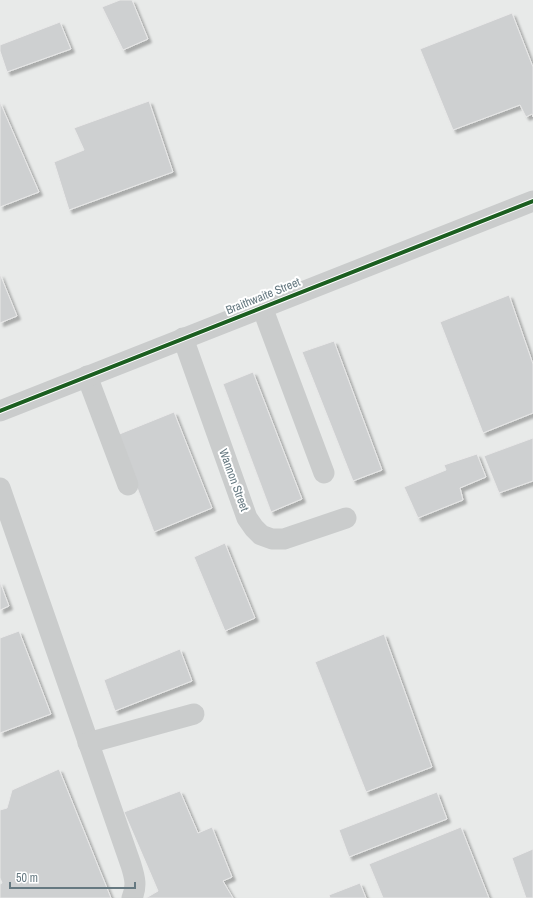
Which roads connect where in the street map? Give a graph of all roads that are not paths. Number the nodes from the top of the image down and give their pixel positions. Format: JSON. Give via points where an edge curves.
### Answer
{"nodes":[{"id":1,"x":533,"y":201,"type":"edge"},
{"id":2,"x":262,"y":307,"type":"junction"},
{"id":3,"x":183,"y":338,"type":"junction"},
{"id":4,"x":87,"y":376,"type":"junction"},
{"id":5,"x":0,"y":411,"type":"edge"},
{"id":6,"x":324,"y":473,"type":"dead end"},
{"id":7,"x":128,"y":485,"type":"dead end"},
{"id":8,"x":0,"y":488,"type":"edge"},
{"id":9,"x":346,"y":518,"type":"dead end"},
{"id":10,"x":194,"y":714,"type":"dead end"},
{"id":11,"x":88,"y":743,"type":"junction"},
{"id":12,"x":132,"y":898,"type":"edge"}],
"edges":[{"from":1,"to":2,"type":"street","name":"Braithwaite Street"},
{"from":2,"to":3,"type":"street","name":"Braithwaite Street"},
{"from":2,"to":6,"type":"street"},
{"from":3,"to":4,"type":"street","name":"Braithwaite Street"},
{"from":3,"to":9,"type":"street","name":"Wannon Street","via":[[247,518],[254,528],[272,539],[284,539]]},
{"from":4,"to":5,"type":"street","name":"Braithwaite Street"},
{"from":4,"to":7,"type":"street"},
{"from":8,"to":11,"type":"street"},
{"from":10,"to":11,"type":"street"},
{"from":11,"to":12,"type":"street","via":[[134,876],[135,889]]}]}
